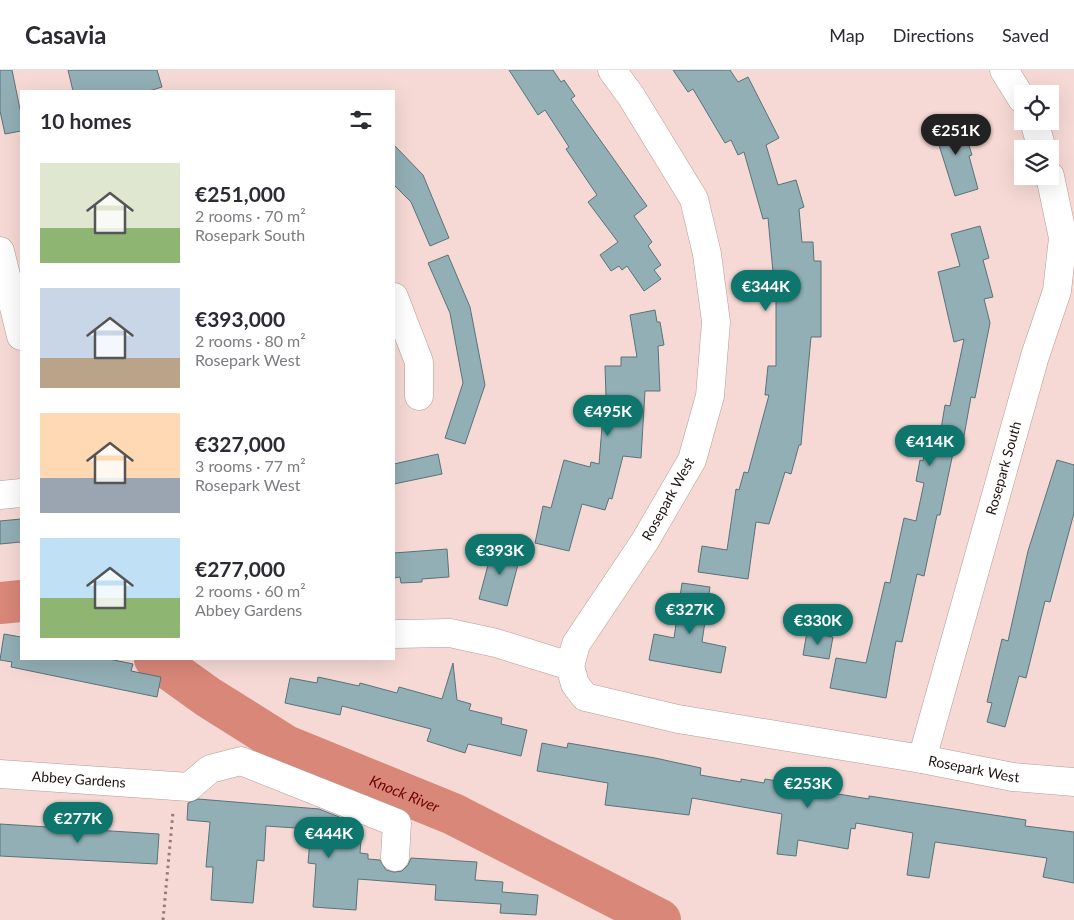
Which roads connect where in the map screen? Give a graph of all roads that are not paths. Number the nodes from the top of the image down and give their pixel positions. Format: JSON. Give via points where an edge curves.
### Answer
{"nodes":[{"id":1,"x":612,"y":70,"type":"edge"},
{"id":2,"x":1004,"y":70,"type":"edge"},
{"id":3,"x":1014,"y":86,"type":"edge"},
{"id":4,"x":1052,"y":185,"type":"edge"},
{"id":5,"x":20,"y":244,"type":"edge"},
{"id":6,"x":0,"y":250,"type":"edge"},
{"id":7,"x":395,"y":300,"type":"edge"},
{"id":8,"x":20,"y":332,"type":"edge"},
{"id":9,"x":419,"y":396,"type":"dead end"},
{"id":10,"x":20,"y":493,"type":"edge"},
{"id":11,"x":0,"y":495,"type":"edge"},
{"id":12,"x":395,"y":634,"type":"edge"},
{"id":13,"x":570,"y":666,"type":"junction"},
{"id":14,"x":922,"y":759,"type":"junction"},
{"id":15,"x":0,"y":774,"type":"edge"},
{"id":16,"x":1074,"y":782,"type":"edge"},
{"id":17,"x":395,"y":857,"type":"dead end"}],
"edges":[{"from":1,"to":13,"type":"street","name":"Rosepark West","via":[[694,199],[707,254],[716,322],[710,396],[692,460],[645,541],[576,644]]},
{"from":2,"to":3,"type":"street"},
{"from":4,"to":14,"type":"street","name":"Rosepark South","via":[[1063,238],[1057,290],[1035,356]]},
{"from":5,"to":6,"type":"street"},
{"from":6,"to":8,"type":"street"},
{"from":7,"to":9,"type":"street","via":[[419,362]]},
{"from":10,"to":11,"type":"street"},
{"from":12,"to":13,"type":"street","via":[[450,633],[496,643]]},
{"from":13,"to":14,"type":"street","name":"Rosepark West","via":[[575,684],[585,697],[688,721]]},
{"from":14,"to":16,"type":"street","name":"Rosepark West","via":[[1013,777]]},
{"from":15,"to":17,"type":"street","name":"Abbey Gardens","via":[[188,787],[210,769],[241,761],[397,823]]}]}
